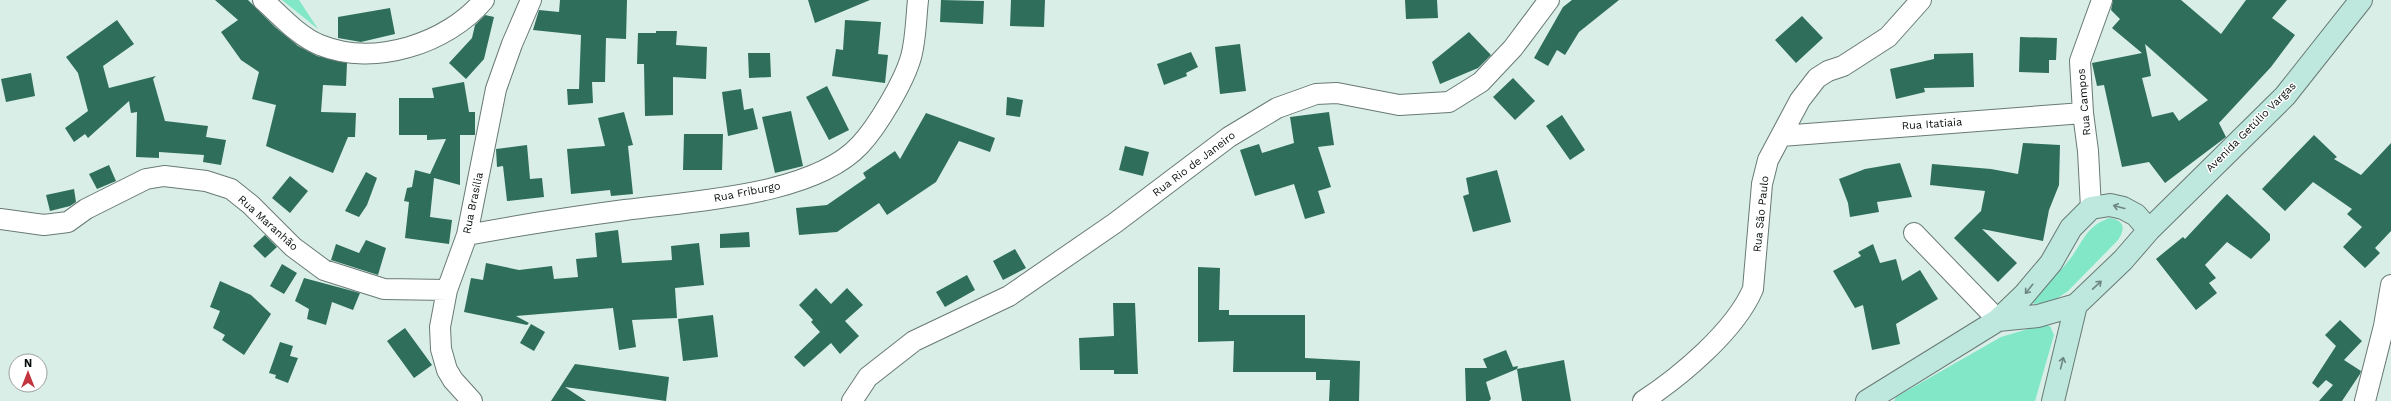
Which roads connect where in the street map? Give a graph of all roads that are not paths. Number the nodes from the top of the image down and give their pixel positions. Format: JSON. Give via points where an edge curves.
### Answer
{"nodes":[{"id":1,"x":263,"y":0,"type":"edge"},
{"id":2,"x":484,"y":0,"type":"edge"},
{"id":3,"x":531,"y":0,"type":"edge"},
{"id":4,"x":918,"y":0,"type":"edge"},
{"id":5,"x":1549,"y":0,"type":"edge"},
{"id":6,"x":1921,"y":0,"type":"edge"},
{"id":7,"x":2102,"y":0,"type":"edge"},
{"id":8,"x":2361,"y":0,"type":"edge"},
{"id":9,"x":2083,"y":113,"type":"junction"},
{"id":10,"x":1781,"y":136,"type":"junction"},
{"id":11,"x":2091,"y":208,"type":"junction"},
{"id":12,"x":0,"y":219,"type":"edge"},
{"id":13,"x":2149,"y":230,"type":"junction"},
{"id":14,"x":1914,"y":233,"type":"dead end"},
{"id":15,"x":467,"y":235,"type":"junction"},
{"id":16,"x":2391,"y":285,"type":"edge"},
{"id":17,"x":447,"y":290,"type":"junction"},
{"id":18,"x":2076,"y":305,"type":"junction"},
{"id":19,"x":1998,"y":320,"type":"junction"},
{"id":20,"x":472,"y":401,"type":"edge"},
{"id":21,"x":852,"y":401,"type":"edge"},
{"id":22,"x":1643,"y":401,"type":"edge"},
{"id":23,"x":1867,"y":401,"type":"edge"},
{"id":24,"x":2053,"y":401,"type":"edge"},
{"id":25,"x":2365,"y":401,"type":"edge"}],
"edges":[{"from":1,"to":2,"type":"street","via":[[296,31],[320,45],[348,54],[387,53],[432,39],[476,9]]},
{"from":3,"to":15,"type":"street","name":"Rua Brasília","via":[[496,89]]},
{"from":4,"to":15,"type":"street","name":"Rua Friburgo","via":[[911,56],[894,95],[860,146],[831,166],[794,182],[739,195],[527,224]]},
{"from":5,"to":21,"type":"street","name":"Rua Rio de Janeiro","via":[[1513,48],[1481,82],[1449,102],[1399,105],[1337,93],[1316,94],[1278,108],[1229,137],[1115,223],[1009,296],[914,341],[868,377]]},
{"from":6,"to":10,"type":"street","name":"Rua São Paulo","via":[[1888,37],[1843,66],[1817,78],[1800,100]]},
{"from":7,"to":9,"type":"street","name":"Rua Campos","via":[[2080,61]]},
{"from":8,"to":13,"type":"street","name":"Avenida Getúlio Vargas","via":[[2285,96]]},
{"from":9,"to":10,"type":"street","name":"Rua Itatiaia"},
{"from":9,"to":11,"type":"street","name":"Rua Campos"},
{"from":10,"to":22,"type":"street","name":"Rua São Paulo","via":[[1768,160],[1762,184],[1753,289],[1748,300],[1731,325],[1666,385]]},
{"from":13,"to":11,"type":"street","one_way":true,"via":[[2136,215],[2123,208],[2110,205]]},
{"from":11,"to":19,"type":"street","name":"Avenida Getúlio Vargas","one_way":true,"via":[[2071,228],[2051,263],[2024,295]]},
{"from":12,"to":17,"type":"street","name":"Rua Maranhão","via":[[44,225],[68,222],[86,209],[146,179],[164,176],[206,181],[231,189],[293,247],[324,270],[384,290]]},
{"from":18,"to":13,"type":"street","name":"Avenida Getúlio Vargas","one_way":true,"via":[[2123,260]]},
{"from":14,"to":19,"type":"street"},
{"from":15,"to":17,"type":"street","name":"Rua Brasília"},
{"from":16,"to":25,"type":"street","via":[[2384,326]]},
{"from":17,"to":20,"type":"street","name":"Rua Brasília","via":[[440,327],[443,360],[453,380]]},
{"from":18,"to":19,"type":"street","name":"Avenida Getúlio Vargas","via":[[2038,316]]},
{"from":24,"to":18,"type":"street","one_way":true},
{"from":19,"to":23,"type":"street","name":"Avenida Getúlio Vargas"}]}
